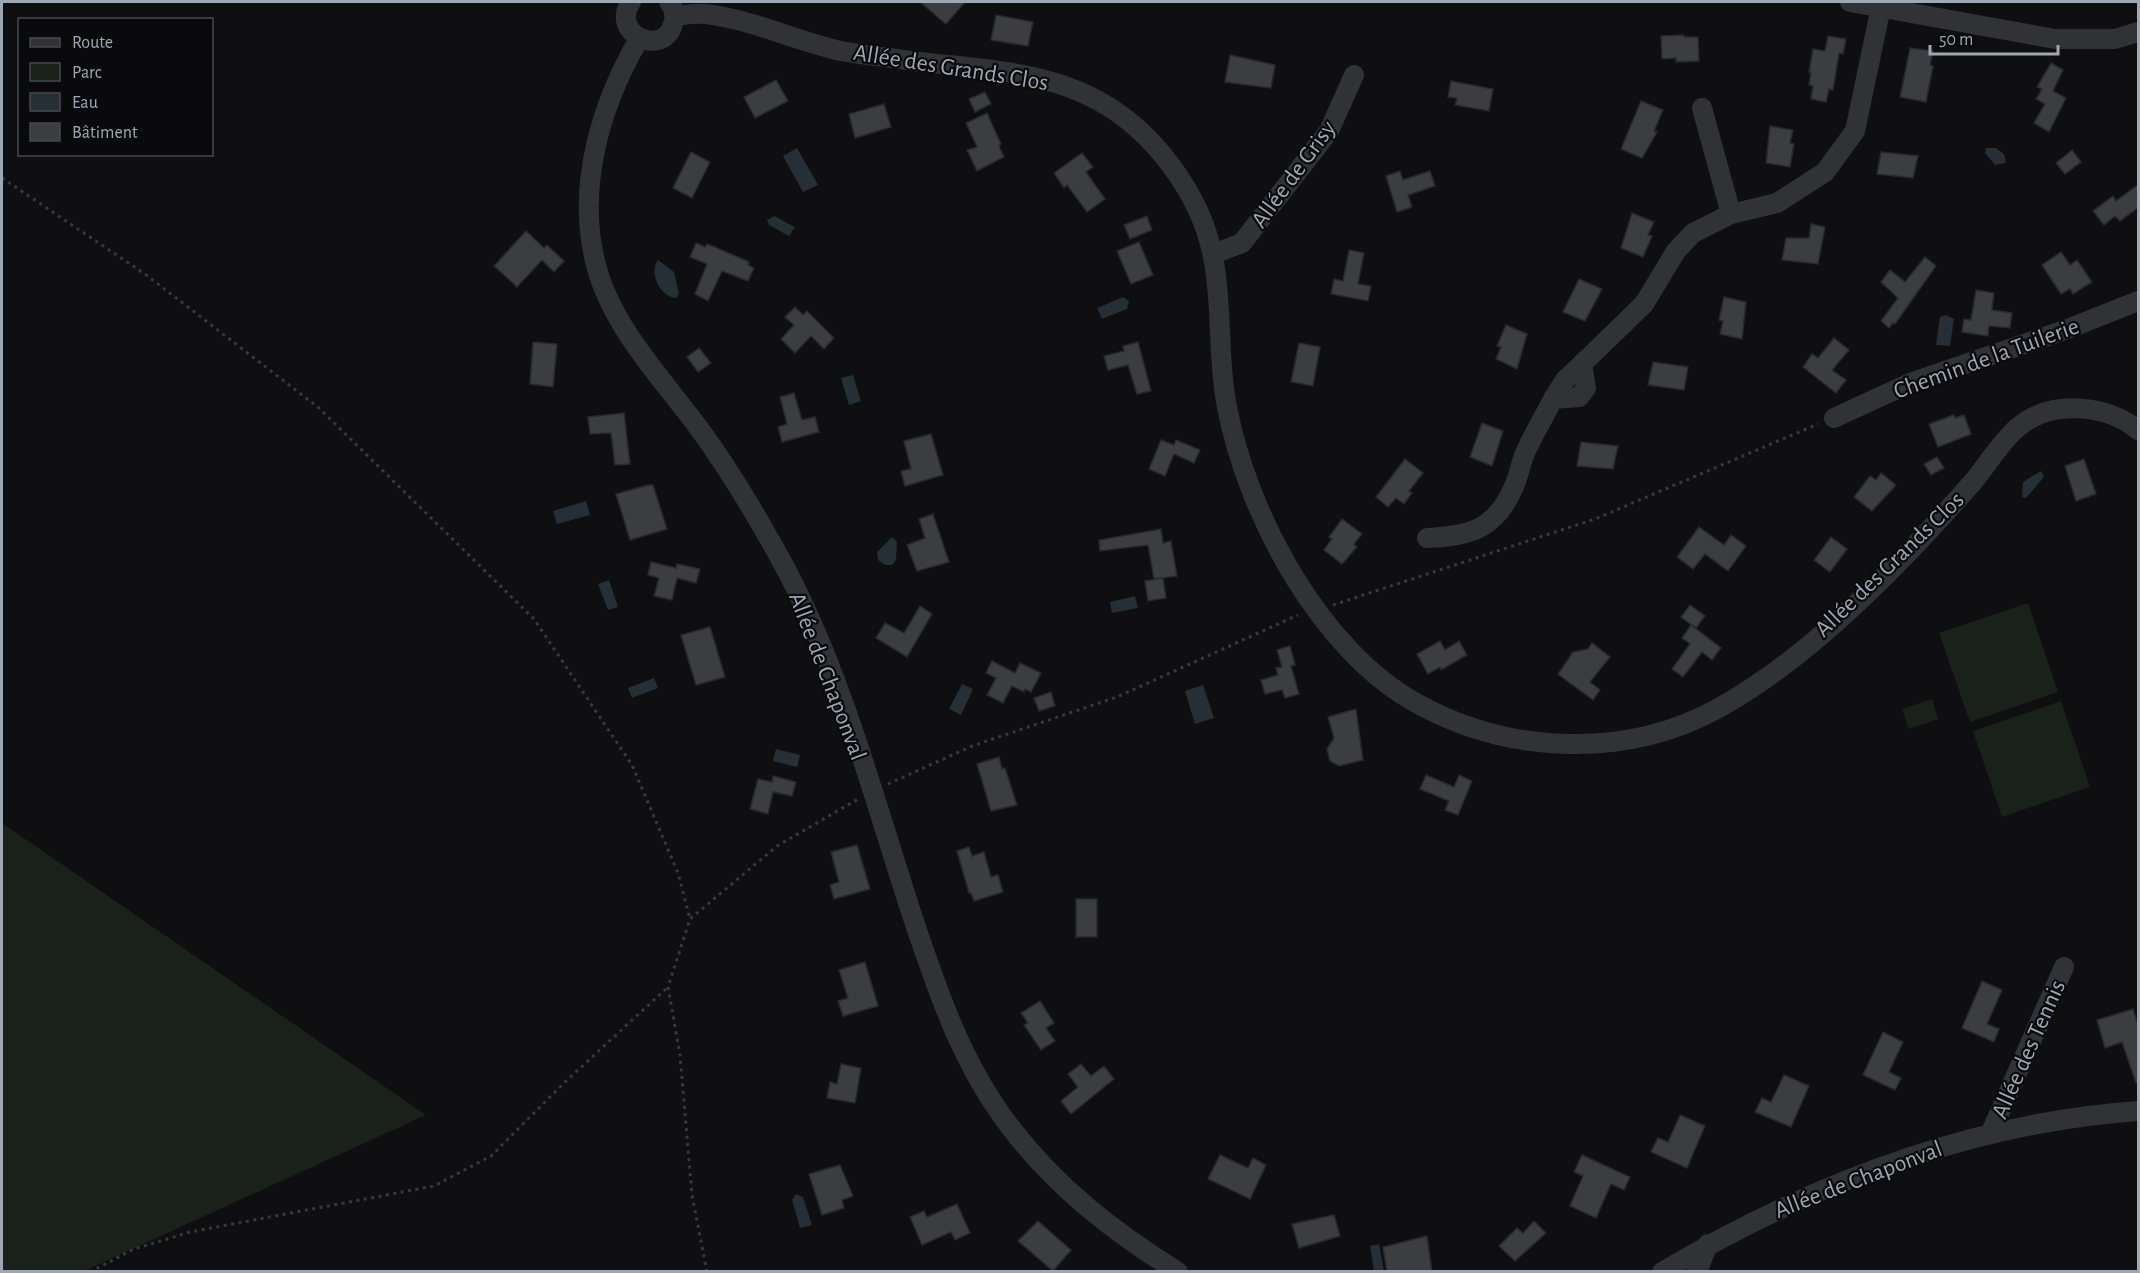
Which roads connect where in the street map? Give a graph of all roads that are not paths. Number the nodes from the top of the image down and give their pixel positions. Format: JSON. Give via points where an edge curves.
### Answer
{"nodes":[{"id":1,"x":631,"y":2,"type":"edge"},
{"id":2,"x":1850,"y":2,"type":"edge"},
{"id":3,"x":1881,"y":7,"type":"junction"},
{"id":4,"x":672,"y":9,"type":"edge"},
{"id":5,"x":2139,"y":32,"type":"edge"},
{"id":6,"x":639,"y":39,"type":"junction"},
{"id":7,"x":1354,"y":75,"type":"dead end"},
{"id":8,"x":1702,"y":108,"type":"dead end"},
{"id":9,"x":1731,"y":214,"type":"junction"},
{"id":10,"x":1213,"y":254,"type":"junction"},
{"id":11,"x":2139,"y":301,"type":"edge"},
{"id":12,"x":1834,"y":417,"type":"road end"},
{"id":13,"x":2139,"y":430,"type":"edge"},
{"id":14,"x":1427,"y":538,"type":"dead end"},
{"id":15,"x":2064,"y":966,"type":"dead end"},
{"id":16,"x":2139,"y":1111,"type":"edge"},
{"id":17,"x":1991,"y":1132,"type":"junction"},
{"id":18,"x":1708,"y":1244,"type":"junction"},
{"id":19,"x":1178,"y":1272,"type":"edge"},
{"id":20,"x":1662,"y":1272,"type":"edge"},
{"id":21,"x":1697,"y":1272,"type":"edge"}],
"edges":[{"from":1,"to":6,"type":"street","via":[[626,21]]},
{"from":2,"to":3,"type":"street"},
{"from":3,"to":5,"type":"street","via":[[2055,39],[2115,39]]},
{"from":3,"to":9,"type":"street","via":[[1855,131],[1842,151],[1825,172],[1777,203]]},
{"from":4,"to":6,"type":"street","via":[[672,28],[661,39]]},
{"from":4,"to":10,"type":"street","name":"Allée des Grands Clos","via":[[840,51],[1020,74],[1061,84],[1099,100],[1136,127],[1168,162],[1188,191]]},
{"from":6,"to":19,"type":"street","name":"Allée de Chaponval","via":[[609,104],[593,161],[588,215],[596,265],[617,314],[749,504],[789,576],[836,685],[939,998],[991,1100],[1038,1160],[1076,1198],[1120,1235]]},
{"from":7,"to":10,"type":"street","name":"Allée de Grisy","via":[[1329,131],[1242,243]]},
{"from":8,"to":9,"type":"street"},
{"from":9,"to":14,"type":"street","via":[[1693,233],[1676,251],[1644,304],[1582,364],[1586,388],[1579,397],[1553,399],[1501,509],[1484,526],[1460,537]]},
{"from":10,"to":13,"type":"street","name":"Allée des Grands Clos","via":[[1221,374],[1239,459],[1259,513],[1317,610],[1356,658],[1416,704],[1511,740],[1554,744],[1626,740],[1716,709],[1803,648],[1897,564],[2017,428],[2037,416],[2079,408],[2113,415]]},
{"from":11,"to":12,"type":"street","name":"Chemin de la Tuilerie","via":[[1910,383]]},
{"from":15,"to":17,"type":"street","name":"Allée des Tennis"},
{"from":16,"to":17,"type":"street","name":"Allée de Chaponval"},
{"from":17,"to":18,"type":"street","name":"Allée de Chaponval","via":[[1905,1156],[1836,1183]]},
{"from":18,"to":20,"type":"street","name":"Allée de Chaponval"},
{"from":18,"to":21,"type":"street"}]}
